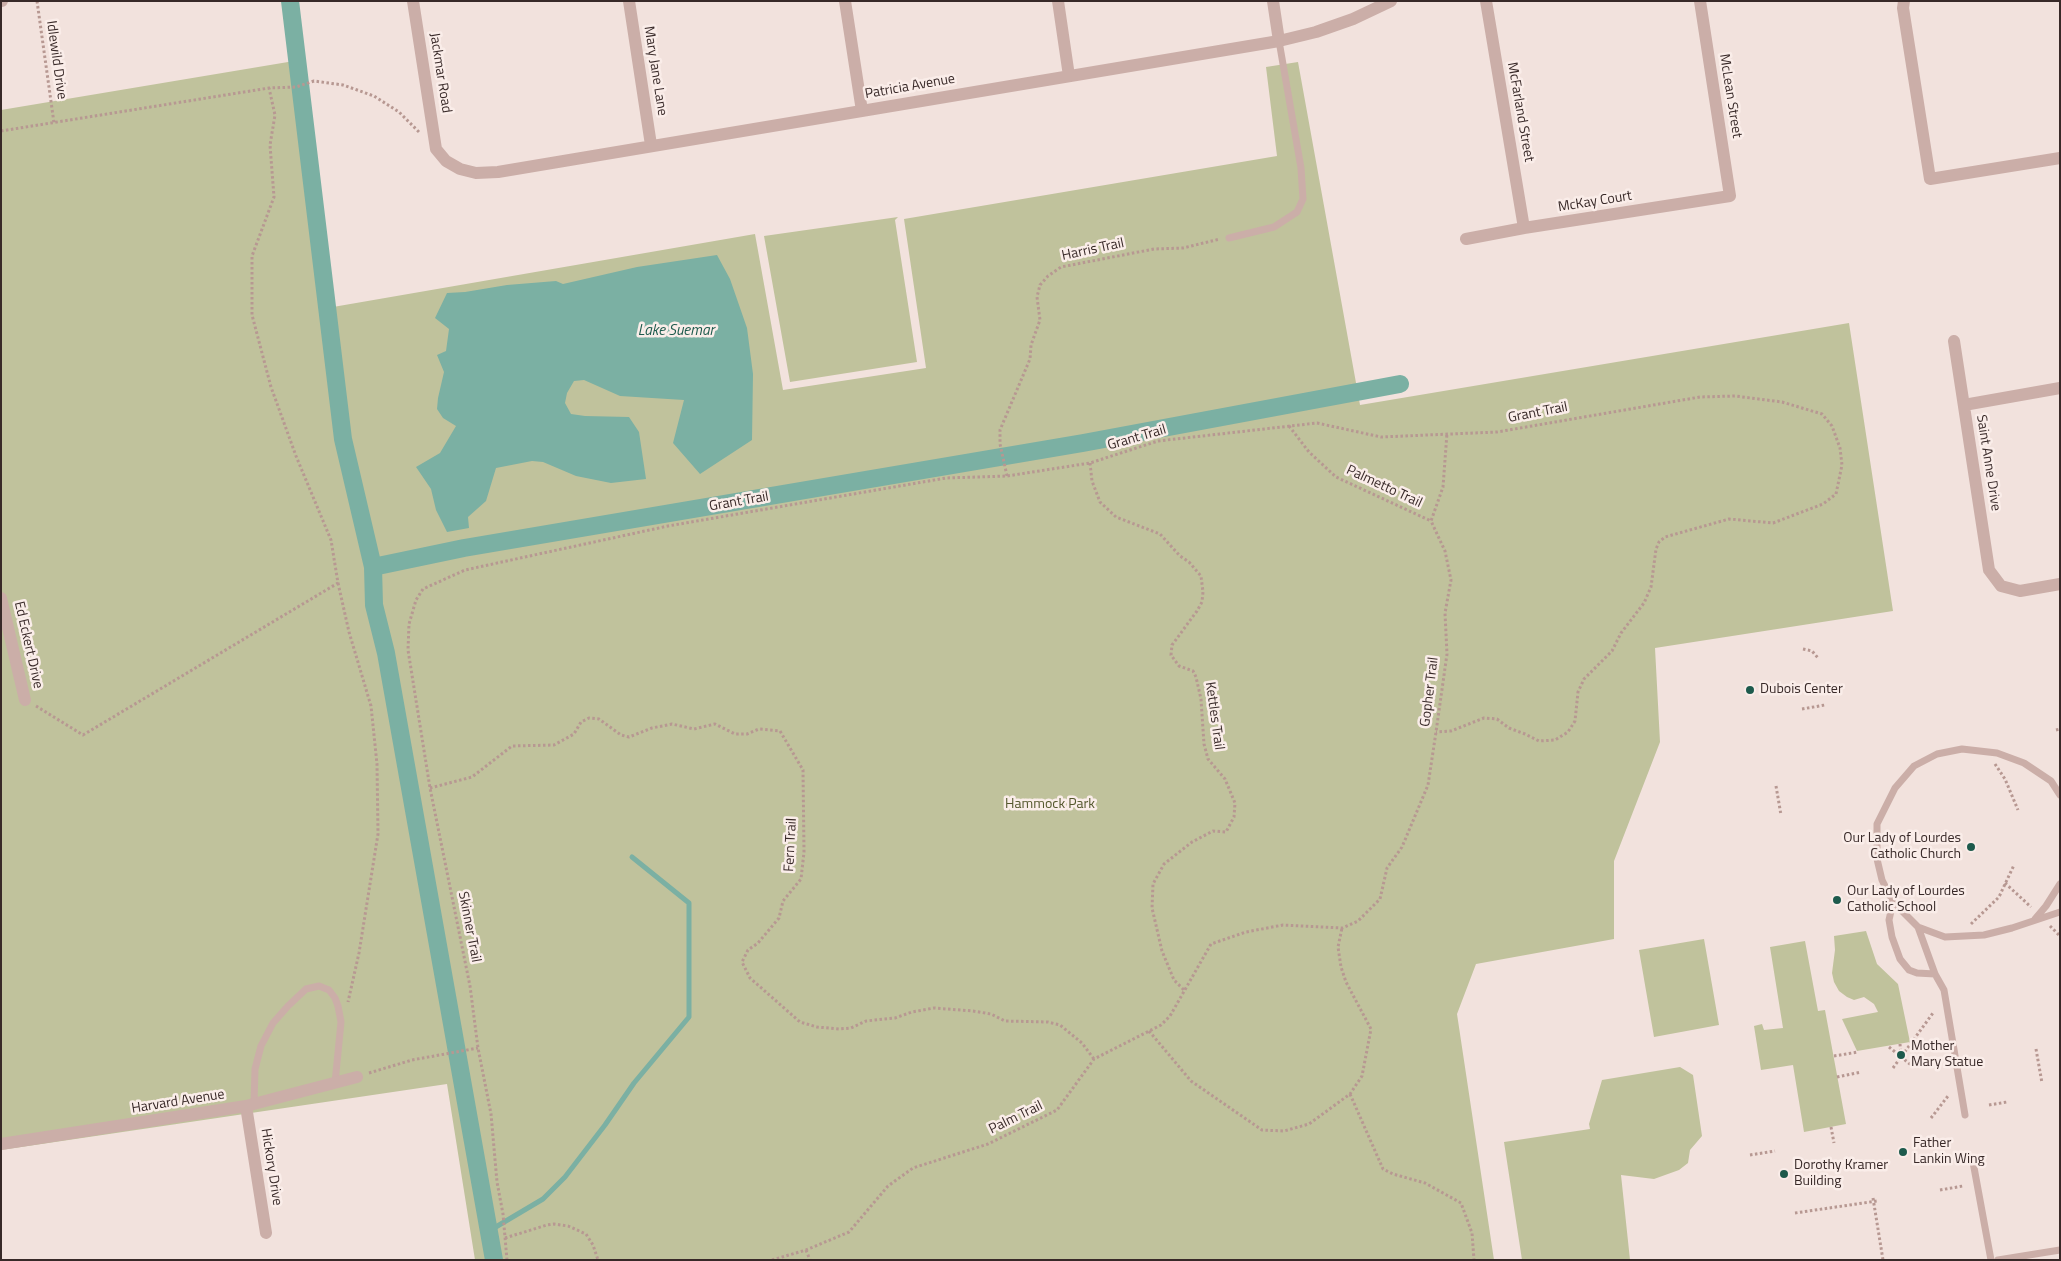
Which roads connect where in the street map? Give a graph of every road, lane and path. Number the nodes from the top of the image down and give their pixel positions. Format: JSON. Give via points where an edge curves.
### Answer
{"nodes":[{"id":1,"x":37,"y":1,"type":"edge"},
{"id":2,"x":414,"y":1,"type":"edge"},
{"id":3,"x":629,"y":1,"type":"edge"},
{"id":4,"x":845,"y":1,"type":"edge"},
{"id":5,"x":1058,"y":1,"type":"edge"},
{"id":6,"x":1273,"y":1,"type":"edge"},
{"id":7,"x":1392,"y":1,"type":"edge"},
{"id":8,"x":1486,"y":1,"type":"edge"},
{"id":9,"x":1700,"y":1,"type":"edge"},
{"id":10,"x":1904,"y":1,"type":"edge"},
{"id":11,"x":1279,"y":41,"type":"junction"},
{"id":12,"x":1069,"y":76,"type":"junction"},
{"id":13,"x":269,"y":88,"type":"junction"},
{"id":14,"x":862,"y":111,"type":"junction"},
{"id":15,"x":54,"y":123,"type":"junction"},
{"id":16,"x":1,"y":131,"type":"edge"},
{"id":17,"x":651,"y":145,"type":"junction"},
{"id":18,"x":436,"y":148,"type":"junction"},
{"id":19,"x":2060,"y":158,"type":"edge"},
{"id":20,"x":1730,"y":196,"type":"joint"},
{"id":21,"x":1524,"y":228,"type":"junction"},
{"id":22,"x":1229,"y":238,"type":"joint"},
{"id":23,"x":1466,"y":239,"type":"dead end"},
{"id":24,"x":1954,"y":341,"type":"dead end"},
{"id":25,"x":2060,"y":388,"type":"edge"},
{"id":26,"x":1964,"y":405,"type":"junction"},
{"id":27,"x":1289,"y":426,"type":"junction"},
{"id":28,"x":1447,"y":433,"type":"junction"},
{"id":29,"x":1090,"y":463,"type":"junction"},
{"id":30,"x":1007,"y":476,"type":"junction"},
{"id":31,"x":1431,"y":521,"type":"junction"},
{"id":32,"x":338,"y":583,"type":"junction"},
{"id":33,"x":2060,"y":584,"type":"edge"},
{"id":34,"x":1,"y":598,"type":"edge"},
{"id":35,"x":416,"y":600,"type":"joint"},
{"id":36,"x":1803,"y":649,"type":"dead end"},
{"id":37,"x":1818,"y":658,"type":"dead end"},
{"id":38,"x":25,"y":700,"type":"joint"},
{"id":39,"x":1825,"y":705,"type":"dead end"},
{"id":40,"x":1802,"y":709,"type":"dead end"},
{"id":41,"x":1436,"y":732,"type":"junction"},
{"id":42,"x":1987,"y":752,"type":"junction"},
{"id":43,"x":1776,"y":786,"type":"dead end"},
{"id":44,"x":430,"y":788,"type":"junction"},
{"id":45,"x":2060,"y":795,"type":"edge"},
{"id":46,"x":2018,"y":810,"type":"dead end"},
{"id":47,"x":1781,"y":815,"type":"dead end"},
{"id":48,"x":2014,"y":866,"type":"dead end"},
{"id":49,"x":2005,"y":883,"type":"junction"},
{"id":50,"x":2060,"y":884,"type":"edge"},
{"id":51,"x":1893,"y":902,"type":"junction"},
{"id":52,"x":2034,"y":909,"type":"dead end"},
{"id":53,"x":2060,"y":912,"type":"edge"},
{"id":54,"x":2034,"y":920,"type":"junction"},
{"id":55,"x":1971,"y":924,"type":"dead end"},
{"id":56,"x":2048,"y":924,"type":"dead end"},
{"id":57,"x":1918,"y":927,"type":"junction"},
{"id":58,"x":1342,"y":928,"type":"junction"},
{"id":59,"x":2060,"y":936,"type":"edge"},
{"id":60,"x":1935,"y":974,"type":"junction"},
{"id":61,"x":1184,"y":990,"type":"junction"},
{"id":62,"x":1933,"y":1013,"type":"dead end"},
{"id":63,"x":342,"y":1022,"type":"junction"},
{"id":64,"x":1149,"y":1031,"type":"junction"},
{"id":65,"x":1900,"y":1044,"type":"dead end"},
{"id":66,"x":1889,"y":1047,"type":"dead end"},
{"id":67,"x":478,"y":1048,"type":"junction"},
{"id":68,"x":2036,"y":1049,"type":"dead end"},
{"id":69,"x":1858,"y":1052,"type":"dead end"},
{"id":70,"x":1834,"y":1056,"type":"dead end"},
{"id":71,"x":1901,"y":1057,"type":"junction"},
{"id":72,"x":1094,"y":1059,"type":"junction"},
{"id":73,"x":1911,"y":1065,"type":"dead end"},
{"id":74,"x":1893,"y":1068,"type":"dead end"},
{"id":75,"x":1861,"y":1072,"type":"dead end"},
{"id":76,"x":1837,"y":1076,"type":"dead end"},
{"id":77,"x":356,"y":1077,"type":"joint"},
{"id":78,"x":335,"y":1083,"type":"junction"},
{"id":79,"x":2042,"y":1083,"type":"dead end"},
{"id":80,"x":1350,"y":1094,"type":"junction"},
{"id":81,"x":1948,"y":1096,"type":"dead end"},
{"id":82,"x":2007,"y":1102,"type":"dead end"},
{"id":83,"x":250,"y":1105,"type":"junction"},
{"id":84,"x":1989,"y":1105,"type":"dead end"},
{"id":85,"x":1965,"y":1115,"type":"dead end"},
{"id":86,"x":1931,"y":1118,"type":"dead end"},
{"id":87,"x":1831,"y":1127,"type":"dead end"},
{"id":88,"x":1834,"y":1143,"type":"dead end"},
{"id":89,"x":1,"y":1144,"type":"edge"},
{"id":90,"x":1775,"y":1150,"type":"dead end"},
{"id":91,"x":1750,"y":1155,"type":"dead end"},
{"id":92,"x":1973,"y":1162,"type":"dead end"},
{"id":93,"x":1964,"y":1186,"type":"dead end"},
{"id":94,"x":1940,"y":1190,"type":"dead end"},
{"id":95,"x":1795,"y":1213,"type":"dead end"},
{"id":96,"x":266,"y":1233,"type":"dead end"},
{"id":97,"x":505,"y":1238,"type":"junction"},
{"id":98,"x":806,"y":1250,"type":"junction"},
{"id":99,"x":2060,"y":1250,"type":"edge"},
{"id":100,"x":507,"y":1260,"type":"edge"},
{"id":101,"x":598,"y":1260,"type":"edge"},
{"id":102,"x":772,"y":1260,"type":"edge"},
{"id":103,"x":810,"y":1260,"type":"edge"},
{"id":104,"x":1474,"y":1260,"type":"edge"},
{"id":105,"x":1883,"y":1260,"type":"edge"},
{"id":106,"x":1991,"y":1260,"type":"edge"},
{"id":107,"x":1998,"y":1260,"type":"edge"}],
"edges":[{"from":1,"to":15,"type":"path","name":"Idlewild Drive"},
{"from":2,"to":18,"type":"street","name":"Jackmar Road"},
{"from":3,"to":17,"type":"street","name":"Mary Jane Lane"},
{"from":4,"to":14,"type":"street"},
{"from":5,"to":12,"type":"street"},
{"from":6,"to":11,"type":"street"},
{"from":7,"to":11,"type":"street","name":"Patricia Avenue","via":[[1353,19]]},
{"from":8,"to":21,"type":"street","name":"McFarland Street"},
{"from":9,"to":20,"type":"street","name":"McLean Street"},
{"from":10,"to":19,"type":"street","via":[[1930,179]]},
{"from":11,"to":12,"type":"street","name":"Patricia Avenue"},
{"from":11,"to":22,"type":"lane","via":[[1301,168],[1303,199],[1297,212],[1274,227]]},
{"from":12,"to":14,"type":"street","name":"Patricia Avenue"},
{"from":13,"to":15,"type":"path"},
{"from":13,"to":18,"type":"path","via":[[296,87],[314,82],[343,85],[374,96],[399,112]]},
{"from":13,"to":32,"type":"path","via":[[274,115],[270,145],[274,197],[252,256],[252,315],[271,387],[331,540]]},
{"from":14,"to":17,"type":"street","name":"Patricia Avenue"},
{"from":15,"to":16,"type":"path"},
{"from":17,"to":18,"type":"street","name":"Patricia Avenue","via":[[476,173],[446,161]]},
{"from":20,"to":21,"type":"street","name":"McKay Court"},
{"from":21,"to":23,"type":"street","name":"McKay Court"},
{"from":22,"to":30,"type":"path","name":"Harris Trail","via":[[1061,267],[1048,276],[1040,285],[1037,297],[1040,320],[1031,345],[1030,359],[1000,430]]},
{"from":24,"to":26,"type":"street","name":"Saint Anne Drive"},
{"from":25,"to":26,"type":"street"},
{"from":26,"to":33,"type":"street","name":"Saint Anne Drive","via":[[1989,570],[2001,586],[2020,591]]},
{"from":27,"to":28,"type":"path","name":"Grant Trail","via":[[1317,423],[1381,437]]},
{"from":27,"to":29,"type":"path","name":"Grant Trail","via":[[1158,441]]},
{"from":27,"to":31,"type":"path","name":"Palmetto Trail","via":[[1309,452],[1336,477]]},
{"from":28,"to":31,"type":"path","via":[[1443,487]]},
{"from":28,"to":41,"type":"path","name":"Grant Trail","via":[[1497,432],[1700,397],[1735,396],[1782,402],[1822,414],[1832,426],[1842,465],[1836,494],[1823,504],[1773,523],[1729,519],[1665,537],[1659,542],[1651,587],[1644,603],[1621,632],[1612,651],[1584,679],[1578,692],[1575,721],[1568,732],[1555,740],[1539,742],[1497,720],[1484,718],[1451,731]]},
{"from":29,"to":30,"type":"path","name":"Grant Trail"},
{"from":29,"to":61,"type":"path","name":"Kettles Trail","via":[[1092,481],[1100,502],[1116,518],[1160,534],[1201,576],[1202,602],[1172,645],[1171,656],[1179,666],[1193,671],[1196,677],[1208,759],[1226,778],[1234,803],[1234,816],[1226,832],[1213,831],[1192,842],[1164,864],[1153,884],[1152,908],[1162,952],[1174,980]]},
{"from":30,"to":35,"type":"path","name":"Grant Trail","via":[[946,478],[668,526],[465,570],[423,589]]},
{"from":31,"to":41,"type":"path","name":"Gopher Trail","via":[[1446,551],[1450,580],[1445,613],[1447,654]]},
{"from":32,"to":38,"type":"path","via":[[83,735]]},
{"from":32,"to":63,"type":"path","via":[[371,706],[377,764],[378,834],[359,953]]},
{"from":34,"to":38,"type":"street","name":"Ed Eckert Drive"},
{"from":35,"to":44,"type":"path","name":"Skinner Trail","via":[[409,624],[408,650]]},
{"from":36,"to":37,"type":"path","via":[[1812,651]]},
{"from":39,"to":40,"type":"path"},
{"from":41,"to":58,"type":"path","name":"Gopher Trail","via":[[1428,785],[1402,847],[1387,868],[1380,898],[1358,921]]},
{"from":42,"to":45,"type":"lane","via":[[2024,763],[2051,781]]},
{"from":42,"to":46,"type":"path","via":[[2005,778]]},
{"from":42,"to":51,"type":"lane","via":[[1962,749],[1937,754],[1914,766],[1895,788],[1878,824],[1877,859],[1882,880]]},
{"from":43,"to":47,"type":"path"},
{"from":44,"to":67,"type":"path","name":"Skinner Trail","via":[[470,986]]},
{"from":44,"to":72,"type":"path","name":"Fern Trail","via":[[472,777],[512,746],[554,744],[574,734],[581,722],[589,718],[599,719],[629,737],[672,724],[694,729],[715,724],[735,734],[780,731],[803,770],[804,852],[801,879],[782,901],[779,918],[748,950],[742,962],[750,978],[800,1022],[817,1027],[851,1028],[866,1021],[934,1008],[973,1011],[991,1014],[1005,1021],[1060,1025],[1082,1043]]},
{"from":48,"to":49,"type":"path"},
{"from":49,"to":52,"type":"path"},
{"from":49,"to":55,"type":"path","via":[[1999,897]]},
{"from":50,"to":54,"type":"lane"},
{"from":51,"to":57,"type":"lane"},
{"from":51,"to":60,"type":"lane","via":[[1889,920],[1900,959],[1909,970]]},
{"from":53,"to":54,"type":"lane"},
{"from":54,"to":57,"type":"lane","via":[[1984,935],[1945,937]]},
{"from":56,"to":59,"type":"path"},
{"from":57,"to":60,"type":"lane"},
{"from":58,"to":61,"type":"path","name":"Palm Trail","via":[[1283,925],[1246,932],[1211,944]]},
{"from":58,"to":80,"type":"path","via":[[1338,947],[1341,967],[1371,1029],[1362,1076]]},
{"from":60,"to":85,"type":"lane","via":[[1944,990]]},
{"from":61,"to":64,"type":"path","name":"Palm Trail","via":[[1170,1016]]},
{"from":62,"to":71,"type":"path"},
{"from":63,"to":78,"type":"lane"},
{"from":63,"to":83,"type":"lane","via":[[335,998],[329,990],[319,986],[306,989],[273,1023],[261,1046]]},
{"from":64,"to":72,"type":"path","name":"Palm Trail"},
{"from":64,"to":80,"type":"path","via":[[1191,1081],[1262,1130],[1284,1131],[1309,1124]]},
{"from":65,"to":71,"type":"path"},
{"from":66,"to":71,"type":"path"},
{"from":67,"to":77,"type":"path","via":[[412,1060]]},
{"from":67,"to":97,"type":"path","name":"Skinner Trail","via":[[490,1114]]},
{"from":68,"to":79,"type":"path"},
{"from":69,"to":70,"type":"path"},
{"from":71,"to":73,"type":"path"},
{"from":71,"to":74,"type":"path"},
{"from":72,"to":98,"type":"path","name":"Palm Trail","via":[[1057,1110],[988,1144],[913,1168],[888,1186],[849,1232]]},
{"from":75,"to":76,"type":"path"},
{"from":77,"to":78,"type":"street","name":"Harvard Avenue"},
{"from":78,"to":83,"type":"street","name":"Harvard Avenue"},
{"from":80,"to":104,"type":"path","via":[[1383,1169],[1425,1182],[1461,1203],[1472,1233]]},
{"from":81,"to":86,"type":"path"},
{"from":82,"to":84,"type":"path"},
{"from":83,"to":89,"type":"street","name":"Harvard Avenue"},
{"from":83,"to":96,"type":"street","name":"Hickory Drive"},
{"from":87,"to":88,"type":"path"},
{"from":90,"to":91,"type":"path"},
{"from":92,"to":106,"type":"lane"},
{"from":93,"to":94,"type":"path"},
{"from":95,"to":105,"type":"path","via":[[1875,1200]]},
{"from":97,"to":100,"type":"path","name":"Skinner Trail"},
{"from":97,"to":101,"type":"path","via":[[546,1225],[568,1226],[586,1234]]},
{"from":98,"to":102,"type":"path","name":"Palm Trail"},
{"from":98,"to":103,"type":"path"},
{"from":99,"to":107,"type":"lane"}]}
